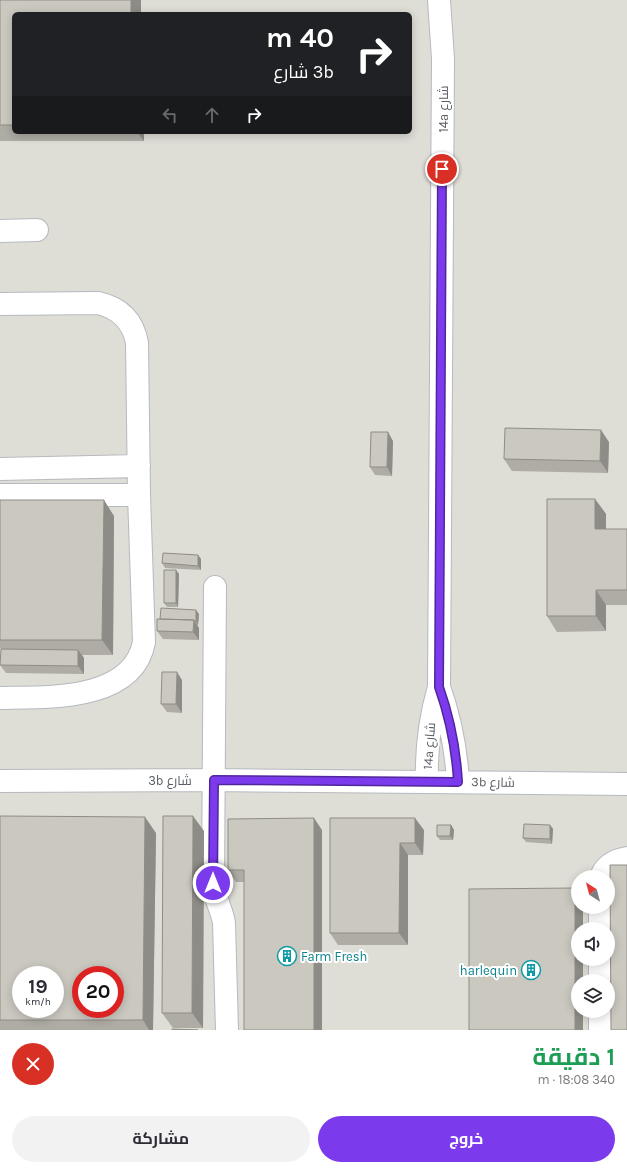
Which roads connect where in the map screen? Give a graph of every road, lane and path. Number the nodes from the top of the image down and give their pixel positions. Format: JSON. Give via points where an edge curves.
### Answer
{"nodes":[{"id":1,"x":439,"y":0,"type":"edge"},
{"id":2,"x":454,"y":0,"type":"edge"},
{"id":3,"x":443,"y":59,"type":"junction"},
{"id":4,"x":37,"y":230,"type":"dead end"},
{"id":5,"x":0,"y":231,"type":"edge"},
{"id":6,"x":0,"y":304,"type":"edge"},
{"id":7,"x":139,"y":466,"type":"junction"},
{"id":8,"x":0,"y":469,"type":"edge"},
{"id":9,"x":0,"y":495,"type":"edge"},
{"id":10,"x":140,"y":495,"type":"junction"},
{"id":11,"x":215,"y":586,"type":"dead end"},
{"id":12,"x":439,"y":687,"type":"junction"},
{"id":13,"x":0,"y":698,"type":"edge"},
{"id":14,"x":214,"y":780,"type":"junction"},
{"id":15,"x":0,"y":781,"type":"edge"},
{"id":16,"x":427,"y":781,"type":"junction"},
{"id":17,"x":458,"y":782,"type":"junction"},
{"id":18,"x":627,"y":784,"type":"edge"},
{"id":19,"x":627,"y":858,"type":"edge"},
{"id":20,"x":605,"y":870,"type":"edge"},
{"id":21,"x":600,"y":1018,"type":"edge"},
{"id":22,"x":227,"y":1030,"type":"edge"},
{"id":23,"x":600,"y":1030,"type":"edge"}],
"edges":[{"from":1,"to":3,"type":"street","name":"14a شارع"},
{"from":2,"to":3,"type":"street","name":"14a شارع"},
{"from":3,"to":12,"type":"street","name":"14a شارع"},
{"from":4,"to":5,"type":"street"},
{"from":6,"to":7,"type":"street","via":[[98,303],[108,305],[125,316],[131,324],[137,343]]},
{"from":7,"to":8,"type":"street"},
{"from":7,"to":10,"type":"street"},
{"from":9,"to":10,"type":"street"},
{"from":10,"to":13,"type":"street","via":[[144,642],[138,662],[124,676],[106,686],[87,691],[68,695]]},
{"from":11,"to":14,"type":"street"},
{"from":12,"to":16,"type":"street","name":"14a شارع","via":[[428,733]]},
{"from":12,"to":17,"type":"street","name":"14a شارع","via":[[454,743]]},
{"from":14,"to":15,"type":"street","name":"3b شارع"},
{"from":14,"to":16,"type":"street","name":"3b شارع"},
{"from":14,"to":22,"type":"street","via":[[213,883],[214,895],[223,914],[224,924]]},
{"from":16,"to":17,"type":"street","name":"3b شارع"},
{"from":17,"to":18,"type":"street","name":"3b شارع"},
{"from":19,"to":20,"type":"street","via":[[612,862]]},
{"from":21,"to":23,"type":"street"}]}
